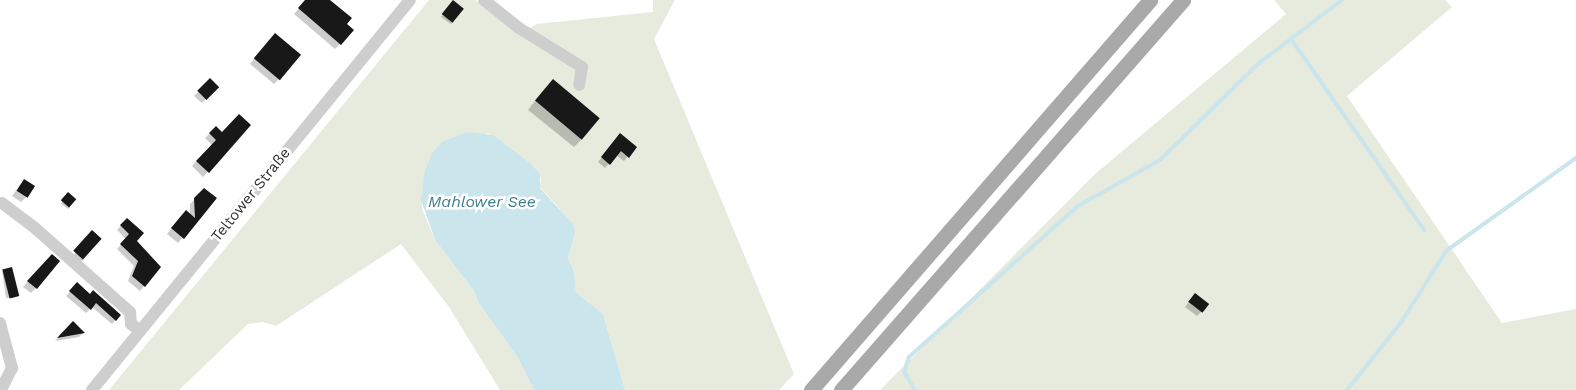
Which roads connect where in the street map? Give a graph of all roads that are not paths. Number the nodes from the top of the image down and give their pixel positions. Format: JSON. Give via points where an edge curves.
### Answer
{"nodes":[{"id":1,"x":410,"y":0,"type":"edge"},
{"id":2,"x":484,"y":0,"type":"edge"},
{"id":3,"x":1150,"y":0,"type":"edge"},
{"id":4,"x":1184,"y":0,"type":"edge"},
{"id":5,"x":579,"y":85,"type":"dead end"},
{"id":6,"x":2,"y":203,"type":"dead end"},
{"id":7,"x":0,"y":323,"type":"edge"},
{"id":8,"x":140,"y":331,"type":"junction"},
{"id":9,"x":1,"y":390,"type":"edge"},
{"id":10,"x":92,"y":390,"type":"edge"},
{"id":11,"x":811,"y":390,"type":"edge"},
{"id":12,"x":841,"y":390,"type":"edge"}],
"edges":[{"from":1,"to":8,"type":"street","name":"Teltower Straße"},
{"from":2,"to":5,"type":"street","via":[[520,28],[582,67]]},
{"from":3,"to":11,"type":"main road"},
{"from":4,"to":12,"type":"main road"},
{"from":6,"to":8,"type":"street","via":[[130,312],[131,324]]},
{"from":7,"to":9,"type":"street","via":[[12,368]]},
{"from":8,"to":10,"type":"street","name":"Teltower Straße"}]}
